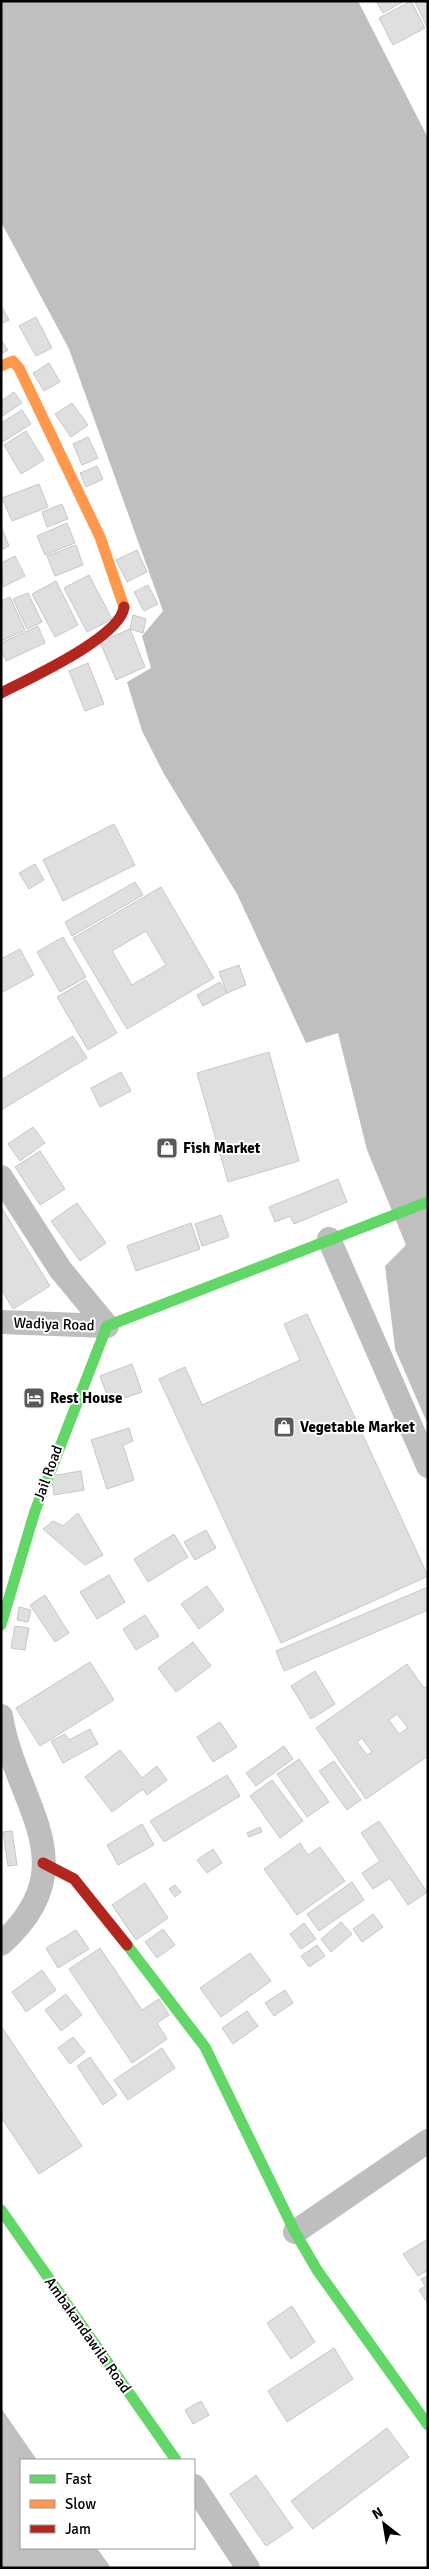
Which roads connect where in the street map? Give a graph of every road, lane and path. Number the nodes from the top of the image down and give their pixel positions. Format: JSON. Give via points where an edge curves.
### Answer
{"nodes":[{"id":1,"x":1,"y":366,"type":"edge"},
{"id":2,"x":1,"y":692,"type":"edge"},
{"id":3,"x":1,"y":1177,"type":"edge"},
{"id":4,"x":428,"y":1202,"type":"edge"},
{"id":5,"x":329,"y":1239,"type":"junction"},
{"id":6,"x":1,"y":1322,"type":"edge"},
{"id":7,"x":107,"y":1326,"type":"junction"},
{"id":8,"x":428,"y":1466,"type":"edge"},
{"id":9,"x":1,"y":1625,"type":"edge"},
{"id":10,"x":1,"y":1716,"type":"edge"},
{"id":11,"x":43,"y":1864,"type":"junction"},
{"id":12,"x":1,"y":1944,"type":"edge"},
{"id":13,"x":428,"y":2141,"type":"edge"},
{"id":14,"x":1,"y":2210,"type":"edge"},
{"id":15,"x":295,"y":2232,"type":"junction"},
{"id":16,"x":428,"y":2425,"type":"edge"},
{"id":17,"x":175,"y":2459,"type":"edge"},
{"id":18,"x":195,"y":2488,"type":"edge"},
{"id":19,"x":248,"y":2568,"type":"edge"}],
"edges":[{"from":1,"to":2,"type":"street","via":[[13,361],[19,368],[100,537],[124,608],[120,620],[73,656]]},
{"from":3,"to":7,"type":"street","via":[[60,1269]]},
{"from":4,"to":5,"type":"street"},
{"from":5,"to":7,"type":"street"},
{"from":5,"to":8,"type":"street"},
{"from":6,"to":7,"type":"street","name":"Wadiya Road"},
{"from":7,"to":9,"type":"street","name":"Jail Road","via":[[53,1456]]},
{"from":10,"to":11,"type":"street","via":[[13,1764],[38,1822],[43,1842]]},
{"from":11,"to":12,"type":"street","via":[[44,1882],[33,1905],[24,1921]]},
{"from":11,"to":15,"type":"street","via":[[74,1879],[136,1954],[205,2047]]},
{"from":13,"to":15,"type":"street"},
{"from":14,"to":17,"type":"street","name":"Ambakandawila Road"},
{"from":15,"to":16,"type":"street","via":[[317,2270]]},
{"from":18,"to":19,"type":"street"}]}
